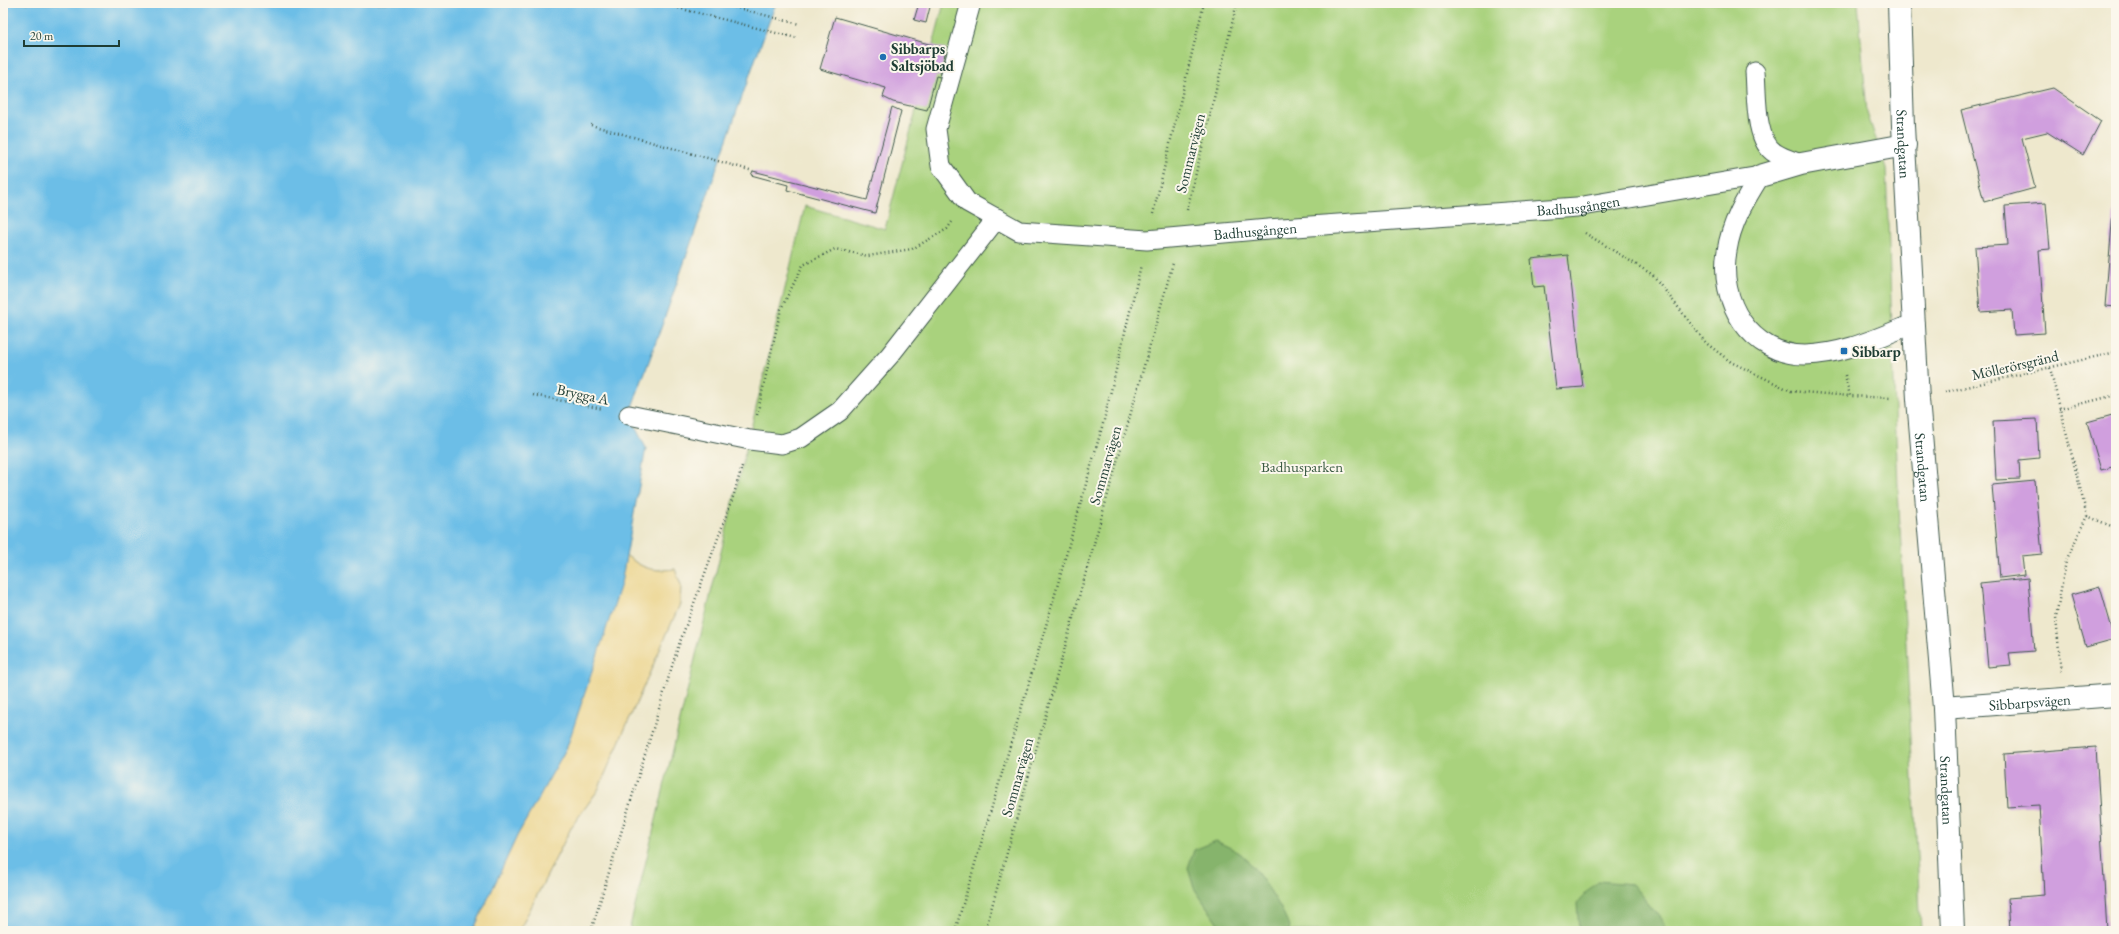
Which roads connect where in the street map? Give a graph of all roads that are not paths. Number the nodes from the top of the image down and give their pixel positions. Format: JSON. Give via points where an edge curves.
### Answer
{"nodes":[{"id":1,"x":971,"y":3,"type":"edge"},
{"id":2,"x":1899,"y":3,"type":"edge"},
{"id":3,"x":1755,"y":72,"type":"dead end"},
{"id":4,"x":1905,"y":145,"type":"junction"},
{"id":5,"x":1801,"y":164,"type":"junction"},
{"id":6,"x":1760,"y":176,"type":"junction"},
{"id":7,"x":997,"y":218,"type":"junction"},
{"id":8,"x":1915,"y":323,"type":"junction"},
{"id":9,"x":629,"y":415,"type":"road end"},
{"id":10,"x":2116,"y":695,"type":"edge"},
{"id":11,"x":1944,"y":708,"type":"junction"},
{"id":12,"x":1953,"y":931,"type":"edge"}],
"edges":[{"from":1,"to":7,"type":"lane","name":"Badhusgången","via":[[936,128],[941,166],[966,202]]},
{"from":2,"to":4,"type":"street","name":"Strandgatan"},
{"from":3,"to":5,"type":"lane","via":[[1759,127],[1765,143],[1774,153]]},
{"from":4,"to":5,"type":"street"},
{"from":4,"to":8,"type":"street","name":"Strandgatan"},
{"from":5,"to":6,"type":"street"},
{"from":6,"to":7,"type":"lane","name":"Badhusgången","via":[[1577,207],[1147,240],[1020,231]]},
{"from":6,"to":8,"type":"lane","via":[[1738,211],[1726,251],[1726,285],[1731,304],[1744,326],[1758,340],[1778,350],[1804,355],[1844,351]]},
{"from":7,"to":9,"type":"lane","via":[[890,354],[840,411],[801,438],[782,444],[750,440]]},
{"from":8,"to":11,"type":"street","name":"Strandgatan","via":[[1918,399]]},
{"from":10,"to":11,"type":"street","name":"Sibbarpsvägen"},
{"from":11,"to":12,"type":"street","name":"Strandgatan"}]}
